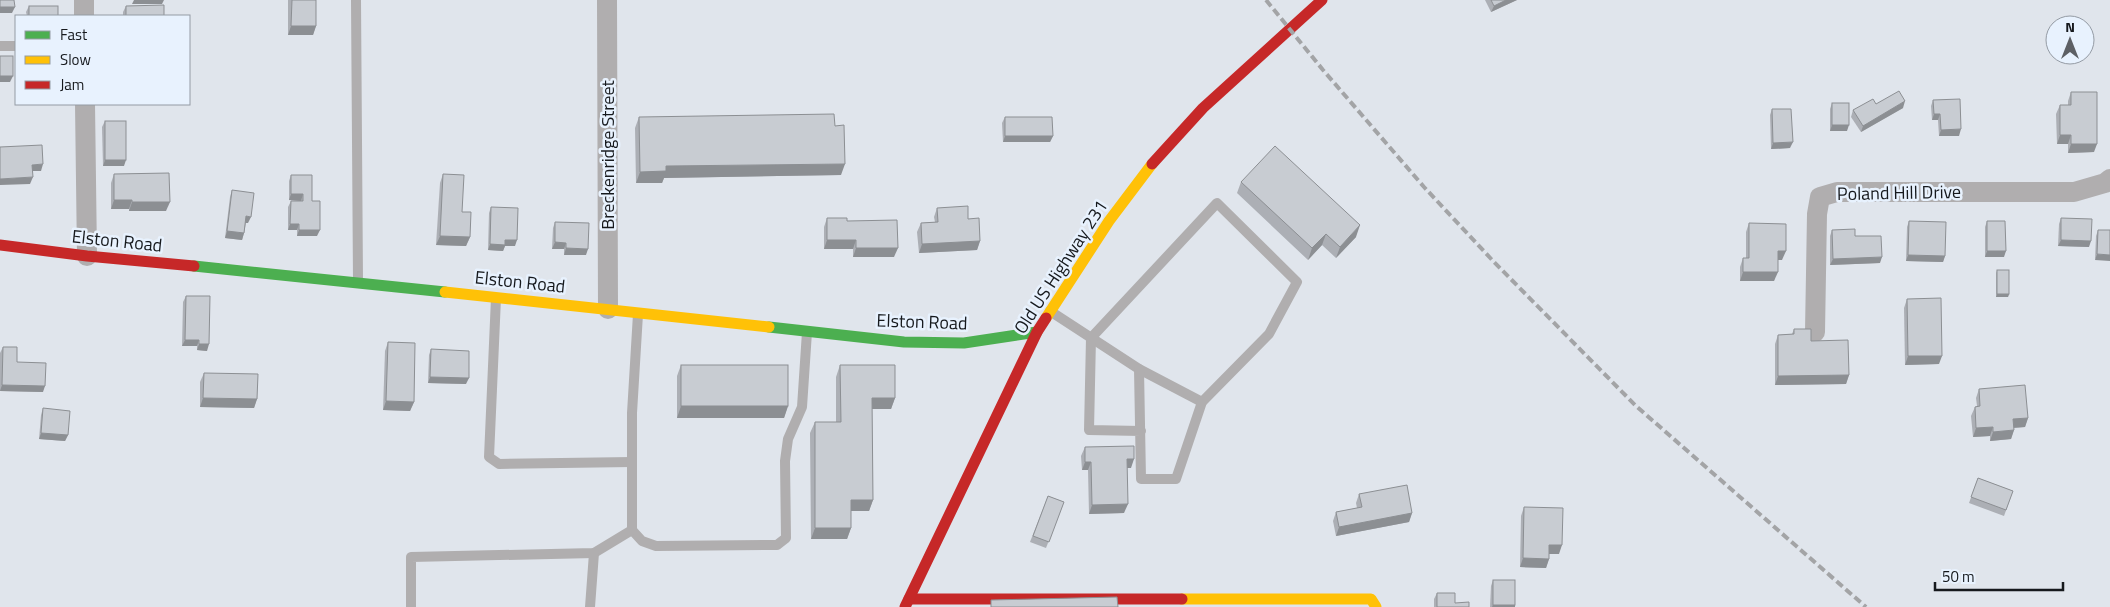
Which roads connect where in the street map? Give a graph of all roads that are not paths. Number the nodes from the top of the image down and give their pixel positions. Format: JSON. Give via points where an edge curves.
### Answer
{"nodes":[{"id":1,"x":84,"y":0,"type":"edge"},
{"id":2,"x":356,"y":0,"type":"edge"},
{"id":3,"x":607,"y":0,"type":"edge"},
{"id":4,"x":1322,"y":0,"type":"edge"},
{"id":5,"x":84,"y":15,"type":"edge"},
{"id":6,"x":0,"y":46,"type":"edge"},
{"id":7,"x":15,"y":46,"type":"edge"},
{"id":8,"x":85,"y":105,"type":"edge"},
{"id":9,"x":2110,"y":179,"type":"edge"},
{"id":10,"x":0,"y":245,"type":"edge"},
{"id":11,"x":87,"y":256,"type":"junction"},
{"id":12,"x":358,"y":282,"type":"junction"},
{"id":13,"x":496,"y":297,"type":"junction"},
{"id":14,"x":608,"y":309,"type":"junction"},
{"id":15,"x":1050,"y":311,"type":"junction"},
{"id":16,"x":638,"y":313,"type":"junction"},
{"id":17,"x":807,"y":332,"type":"junction"},
{"id":18,"x":1037,"y":332,"type":"junction"},
{"id":19,"x":1815,"y":332,"type":"dead end"},
{"id":20,"x":1091,"y":338,"type":"junction"},
{"id":21,"x":1139,"y":369,"type":"junction"},
{"id":22,"x":1202,"y":402,"type":"junction"},
{"id":23,"x":1141,"y":431,"type":"junction"},
{"id":24,"x":632,"y":462,"type":"junction"},
{"id":25,"x":632,"y":530,"type":"junction"},
{"id":26,"x":594,"y":553,"type":"junction"},
{"id":27,"x":907,"y":603,"type":"edge"},
{"id":28,"x":411,"y":607,"type":"edge"},
{"id":29,"x":590,"y":607,"type":"edge"},
{"id":30,"x":1376,"y":607,"type":"edge"}],
"edges":[{"from":1,"to":5,"type":"street"},
{"from":2,"to":12,"type":"lane"},
{"from":3,"to":14,"type":"street","name":"Breckenridge Street"},
{"from":4,"to":15,"type":"street","name":"Old US Highway 231","via":[[1203,108],[1143,174]]},
{"from":6,"to":7,"type":"lane"},
{"from":8,"to":11,"type":"street"},
{"from":9,"to":19,"type":"street","name":"Poland Hill Drive","via":[[2074,192],[1837,192],[1820,197]]},
{"from":10,"to":11,"type":"street","name":"Elston Road"},
{"from":11,"to":12,"type":"street","name":"Elston Road"},
{"from":12,"to":13,"type":"street","name":"Elston Road"},
{"from":13,"to":14,"type":"street","name":"Elston Road"},
{"from":13,"to":24,"type":"lane","via":[[489,457],[499,464]]},
{"from":14,"to":16,"type":"street","name":"Elston Road"},
{"from":15,"to":18,"type":"street","name":"Old US Highway 231"},
{"from":15,"to":20,"type":"lane"},
{"from":16,"to":17,"type":"street","name":"Elston Road"},
{"from":16,"to":24,"type":"lane"},
{"from":17,"to":18,"type":"street","name":"Elston Road","via":[[904,342],[964,343]]},
{"from":17,"to":25,"type":"lane","via":[[802,407],[788,439],[785,461],[786,538],[777,544],[656,546],[642,541]]},
{"from":18,"to":27,"type":"street","name":"Old US Highway 231"},
{"from":20,"to":21,"type":"lane"},
{"from":20,"to":22,"type":"lane","via":[[1217,202],[1297,282],[1269,334]]},
{"from":20,"to":23,"type":"lane","via":[[1089,430]]},
{"from":21,"to":22,"type":"lane"},
{"from":21,"to":23,"type":"lane"},
{"from":22,"to":23,"type":"lane","via":[[1176,479],[1142,479]]},
{"from":24,"to":25,"type":"lane"},
{"from":25,"to":26,"type":"lane"},
{"from":26,"to":28,"type":"lane","via":[[411,557]]},
{"from":26,"to":29,"type":"lane"},
{"from":27,"to":30,"type":"street","via":[[1371,599]]}]}
